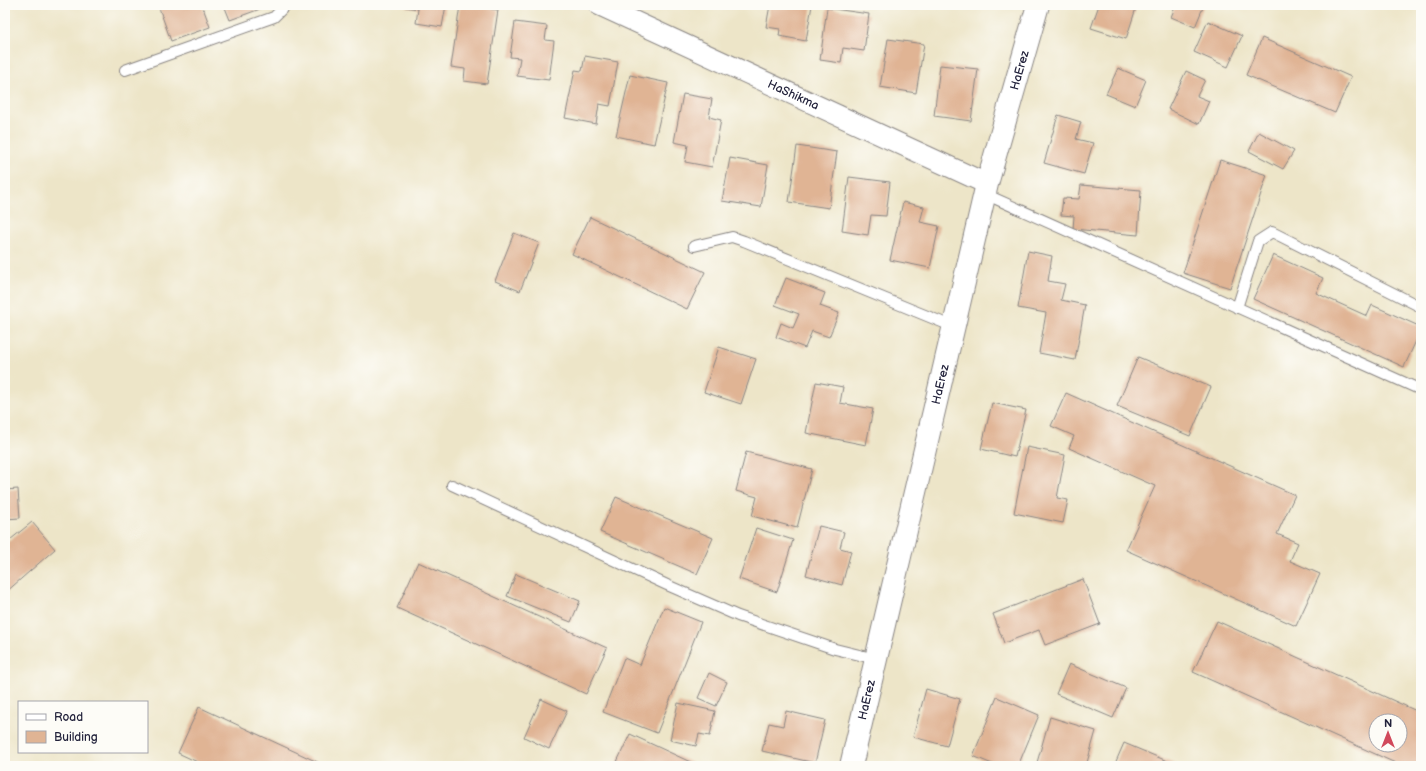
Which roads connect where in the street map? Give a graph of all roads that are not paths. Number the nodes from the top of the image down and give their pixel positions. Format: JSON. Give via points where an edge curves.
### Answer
{"nodes":[{"id":1,"x":286,"y":5,"type":"edge"},
{"id":2,"x":600,"y":5,"type":"edge"},
{"id":3,"x":1038,"y":5,"type":"edge"},
{"id":4,"x":125,"y":70,"type":"dead end"},
{"id":5,"x":986,"y":189,"type":"junction"},
{"id":6,"x":694,"y":246,"type":"dead end"},
{"id":7,"x":1421,"y":307,"type":"edge"},
{"id":8,"x":1237,"y":308,"type":"junction"},
{"id":9,"x":954,"y":327,"type":"junction"},
{"id":10,"x":1421,"y":390,"type":"edge"},
{"id":11,"x":452,"y":485,"type":"dead end"},
{"id":12,"x":876,"y":659,"type":"junction"},
{"id":13,"x":851,"y":766,"type":"edge"}],
"edges":[{"from":1,"to":4,"type":"lane","via":[[274,17]]},
{"from":2,"to":5,"type":"street","name":"HaShikma"},
{"from":3,"to":5,"type":"street","name":"HaErez"},
{"from":5,"to":8,"type":"lane"},
{"from":5,"to":9,"type":"street","name":"HaErez"},
{"from":6,"to":9,"type":"lane","via":[[732,237]]},
{"from":7,"to":8,"type":"lane","via":[[1272,232],[1258,241]]},
{"from":8,"to":10,"type":"lane"},
{"from":9,"to":12,"type":"street","name":"HaErez"},
{"from":11,"to":12,"type":"lane","via":[[738,616],[835,649]]},
{"from":12,"to":13,"type":"street","name":"HaErez"}]}
